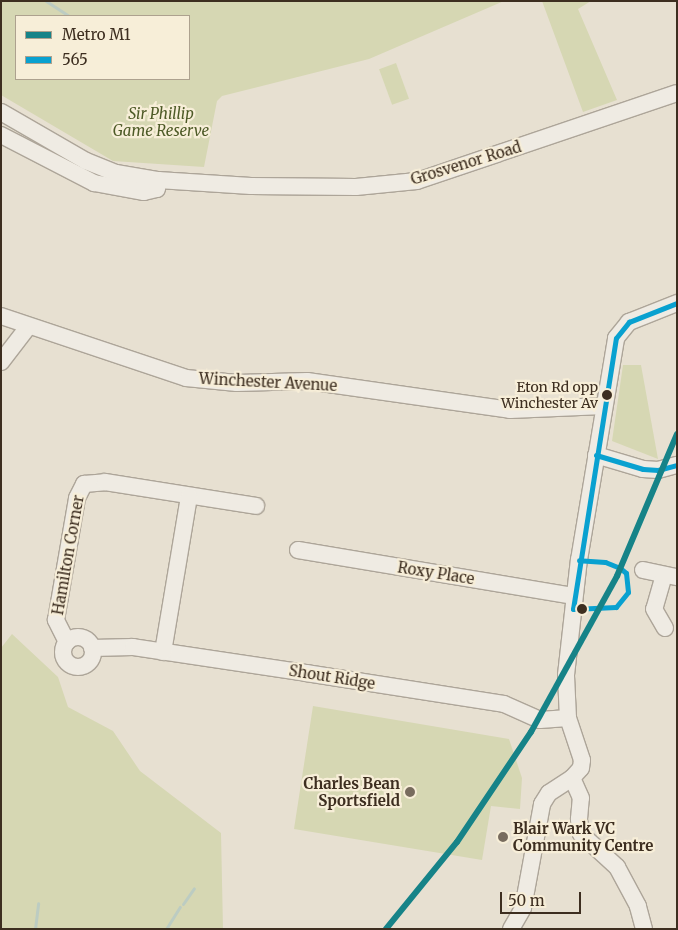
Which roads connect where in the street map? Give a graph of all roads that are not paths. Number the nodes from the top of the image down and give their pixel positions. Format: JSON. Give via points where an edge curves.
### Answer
{"nodes":[{"id":1,"x":677,"y":93,"type":"edge"},
{"id":2,"x":1,"y":112,"type":"edge"},
{"id":3,"x":1,"y":135,"type":"edge"},
{"id":4,"x":158,"y":180,"type":"junction"},
{"id":5,"x":677,"y":303,"type":"edge"},
{"id":6,"x":1,"y":316,"type":"edge"},
{"id":7,"x":28,"y":327,"type":"junction"},
{"id":8,"x":1,"y":362,"type":"edge"},
{"id":9,"x":604,"y":406,"type":"junction"},
{"id":10,"x":596,"y":455,"type":"junction"},
{"id":11,"x":677,"y":465,"type":"edge"},
{"id":12,"x":189,"y":496,"type":"junction"},
{"id":13,"x":256,"y":506,"type":"dead end"},
{"id":14,"x":298,"y":550,"type":"dead end"},
{"id":15,"x":643,"y":570,"type":"dead end"},
{"id":16,"x":671,"y":576,"type":"edge"},
{"id":17,"x":574,"y":596,"type":"junction"},
{"id":18,"x":666,"y":628,"type":"dead end"},
{"id":19,"x":67,"y":642,"type":"junction"},
{"id":20,"x":92,"y":648,"type":"junction"},
{"id":21,"x":163,"y":652,"type":"junction"},
{"id":22,"x":568,"y":718,"type":"junction"},
{"id":23,"x":572,"y":778,"type":"junction"},
{"id":24,"x":511,"y":929,"type":"edge"},
{"id":25,"x":644,"y":929,"type":"edge"}],
"edges":[{"from":1,"to":4,"type":"street","name":"Grosvenor Road","via":[[417,181],[356,187],[251,186]]},
{"from":2,"to":4,"type":"street","name":"Grosvenor Road","via":[[101,168]]},
{"from":3,"to":4,"type":"street","via":[[94,184],[144,192],[157,189]]},
{"from":5,"to":9,"type":"street","via":[[623,326],[613,350]]},
{"from":6,"to":7,"type":"street","name":"Winchester Avenue"},
{"from":7,"to":8,"type":"street"},
{"from":7,"to":9,"type":"street","name":"Winchester Avenue","via":[[186,378],[237,383],[307,381],[510,410]]},
{"from":9,"to":10,"type":"street"},
{"from":10,"to":11,"type":"street","via":[[643,469],[658,470]]},
{"from":10,"to":17,"type":"street"},
{"from":12,"to":13,"type":"street","name":"Hamilton Corner"},
{"from":12,"to":19,"type":"street","name":"Hamilton Corner","via":[[97,481],[80,487],[56,620]]},
{"from":12,"to":21,"type":"street"},
{"from":14,"to":17,"type":"street","name":"Roxy Place"},
{"from":15,"to":16,"type":"street"},
{"from":16,"to":18,"type":"street","via":[[654,609]]},
{"from":17,"to":22,"type":"street","via":[[566,675]]},
{"from":19,"to":20,"type":"street","via":[[75,637],[84,638]]},
{"from":19,"to":20,"type":"street","via":[[63,655],[73,666],[86,664],[92,656]]},
{"from":20,"to":21,"type":"street","name":"Shout Ridge","via":[[133,647]]},
{"from":21,"to":22,"type":"street","name":"Shout Ridge","via":[[500,703],[540,720]]},
{"from":22,"to":23,"type":"street","via":[[582,760],[581,768]]},
{"from":23,"to":24,"type":"street","via":[[549,793],[542,804],[523,908]]},
{"from":23,"to":25,"type":"street","via":[[581,798],[578,819],[581,834],[617,867],[638,906]]}]}
